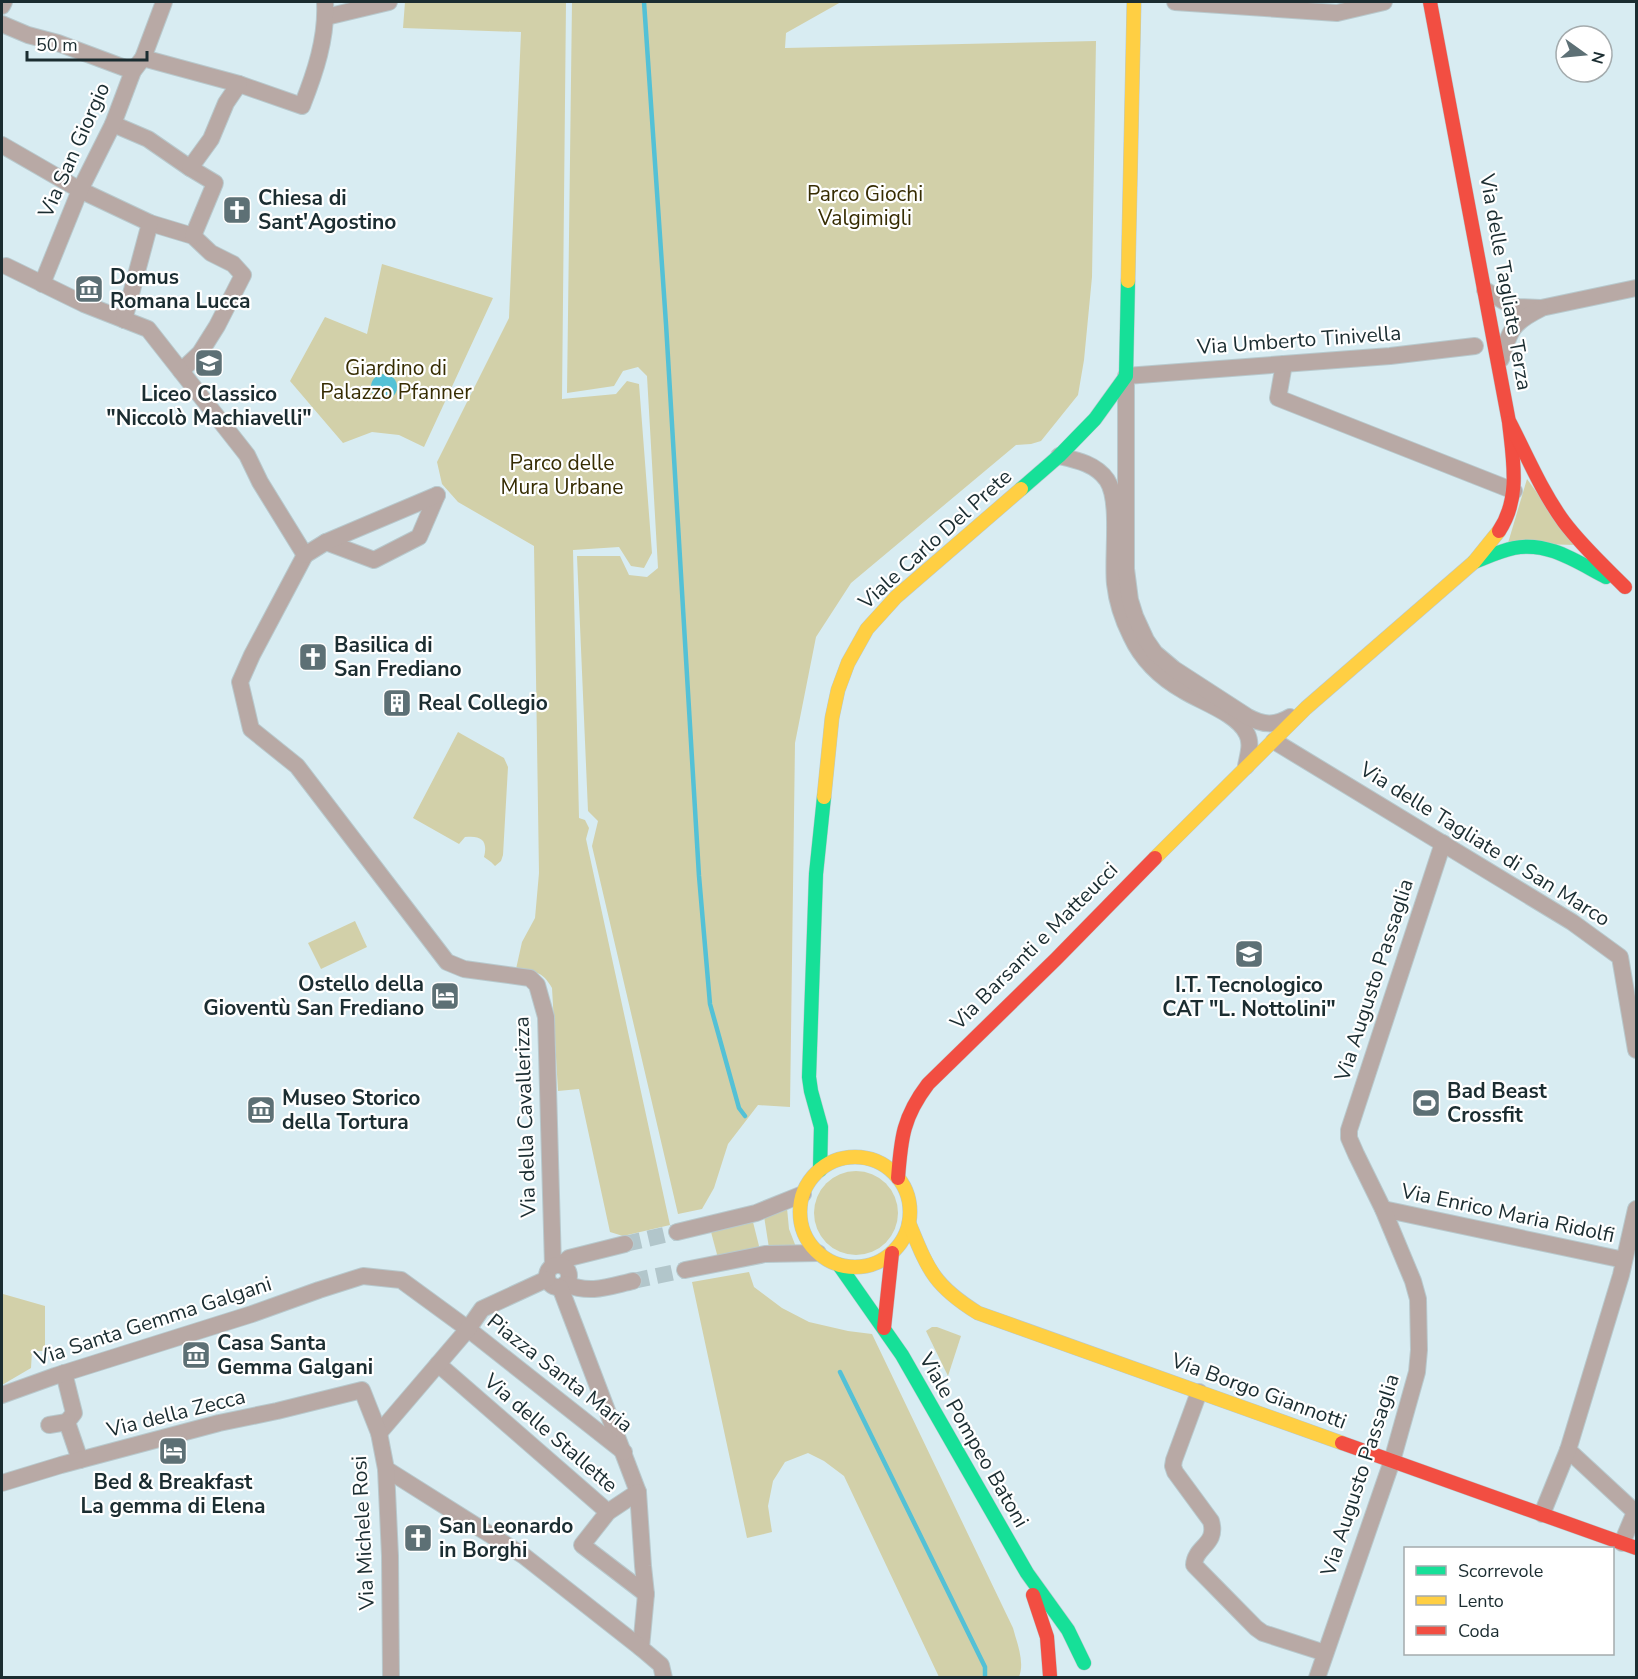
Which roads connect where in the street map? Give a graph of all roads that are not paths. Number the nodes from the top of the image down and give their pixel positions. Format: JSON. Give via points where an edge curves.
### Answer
{"nodes":[{"id":1,"x":4,"y":2,"type":"edge"},
{"id":2,"x":164,"y":2,"type":"edge"},
{"id":3,"x":389,"y":2,"type":"edge"},
{"id":4,"x":1134,"y":2,"type":"edge"},
{"id":5,"x":1175,"y":2,"type":"edge"},
{"id":6,"x":1384,"y":2,"type":"edge"},
{"id":7,"x":1430,"y":2,"type":"edge"},
{"id":8,"x":2,"y":6,"type":"edge"},
{"id":9,"x":325,"y":9,"type":"edge"},
{"id":10,"x":2,"y":24,"type":"edge"},
{"id":11,"x":138,"y":64,"type":"junction"},
{"id":12,"x":239,"y":84,"type":"junction"},
{"id":13,"x":113,"y":124,"type":"junction"},
{"id":14,"x":2,"y":145,"type":"edge"},
{"id":15,"x":190,"y":168,"type":"junction"},
{"id":16,"x":80,"y":190,"type":"junction"},
{"id":17,"x":150,"y":224,"type":"junction"},
{"id":18,"x":193,"y":236,"type":"junction"},
{"id":19,"x":6,"y":266,"type":"dead end"},
{"id":20,"x":42,"y":284,"type":"junction"},
{"id":21,"x":1636,"y":288,"type":"edge"},
{"id":22,"x":1485,"y":290,"type":"junction"},
{"id":23,"x":1540,"y":308,"type":"junction"},
{"id":24,"x":123,"y":320,"type":"junction"},
{"id":25,"x":1475,"y":346,"type":"dead end"},
{"id":26,"x":1284,"y":364,"type":"junction"},
{"id":27,"x":1499,"y":364,"type":"junction"},
{"id":28,"x":181,"y":371,"type":"junction"},
{"id":29,"x":1126,"y":376,"type":"junction"},
{"id":30,"x":1509,"y":422,"type":"junction"},
{"id":31,"x":1059,"y":456,"type":"junction"},
{"id":32,"x":1514,"y":491,"type":"junction"},
{"id":33,"x":326,"y":542,"type":"junction"},
{"id":34,"x":305,"y":555,"type":"junction"},
{"id":35,"x":1474,"y":562,"type":"junction"},
{"id":36,"x":1631,"y":590,"type":"edge"},
{"id":37,"x":1306,"y":708,"type":"junction"},
{"id":38,"x":1274,"y":741,"type":"junction"},
{"id":39,"x":1245,"y":769,"type":"junction"},
{"id":40,"x":1443,"y":843,"type":"junction"},
{"id":41,"x":1620,"y":957,"type":"junction"},
{"id":42,"x":1636,"y":966,"type":"edge"},
{"id":43,"x":1636,"y":1050,"type":"edge"},
{"id":44,"x":820,"y":1170,"type":"junction"},
{"id":45,"x":898,"y":1178,"type":"junction"},
{"id":46,"x":803,"y":1194,"type":"junction"},
{"id":47,"x":1383,"y":1209,"type":"junction"},
{"id":48,"x":1636,"y":1209,"type":"edge"},
{"id":49,"x":909,"y":1223,"type":"junction"},
{"id":50,"x":677,"y":1232,"type":"tunnel mouth"},
{"id":51,"x":625,"y":1244,"type":"tunnel mouth"},
{"id":52,"x":818,"y":1253,"type":"junction"},
{"id":53,"x":892,"y":1253,"type":"junction"},
{"id":54,"x":1624,"y":1260,"type":"junction"},
{"id":55,"x":838,"y":1265,"type":"junction"},
{"id":56,"x":685,"y":1270,"type":"tunnel mouth"},
{"id":57,"x":557,"y":1276,"type":"junction"},
{"id":58,"x":633,"y":1281,"type":"tunnel mouth"},
{"id":59,"x":884,"y":1328,"type":"junction"},
{"id":60,"x":468,"y":1329,"type":"junction"},
{"id":61,"x":438,"y":1364,"type":"junction"},
{"id":62,"x":64,"y":1373,"type":"junction"},
{"id":63,"x":362,"y":1390,"type":"joint"},
{"id":64,"x":1199,"y":1392,"type":"junction"},
{"id":65,"x":2,"y":1395,"type":"edge"},
{"id":66,"x":67,"y":1422,"type":"junction"},
{"id":67,"x":49,"y":1425,"type":"dead end"},
{"id":68,"x":379,"y":1433,"type":"junction"},
{"id":69,"x":1568,"y":1449,"type":"junction"},
{"id":70,"x":80,"y":1460,"type":"junction"},
{"id":71,"x":627,"y":1460,"type":"junction"},
{"id":72,"x":1392,"y":1461,"type":"junction"},
{"id":73,"x":386,"y":1469,"type":"junction"},
{"id":74,"x":2,"y":1483,"type":"edge"},
{"id":75,"x":638,"y":1492,"type":"junction"},
{"id":76,"x":1636,"y":1511,"type":"edge"},
{"id":77,"x":608,"y":1512,"type":"junction"},
{"id":78,"x":1542,"y":1514,"type":"junction"},
{"id":79,"x":1629,"y":1545,"type":"edge"},
{"id":80,"x":1027,"y":1574,"type":"junction"},
{"id":81,"x":646,"y":1594,"type":"junction"},
{"id":82,"x":641,"y":1648,"type":"junction"},
{"id":83,"x":1325,"y":1653,"type":"junction"},
{"id":84,"x":391,"y":1677,"type":"edge"},
{"id":85,"x":664,"y":1677,"type":"edge"},
{"id":86,"x":1050,"y":1677,"type":"edge"},
{"id":87,"x":1317,"y":1677,"type":"edge"}],
"edges":[{"from":1,"to":8,"type":"street"},
{"from":2,"to":11,"type":"street","name":"Via San Giorgio"},
{"from":3,"to":9,"type":"street"},
{"from":4,"to":29,"type":"main road"},
{"from":5,"to":6,"type":"street","via":[[1337,14]]},
{"from":7,"to":22,"type":"main road","name":"Via delle Tagliate Terza"},
{"from":9,"to":12,"type":"street","via":[[316,73],[302,106]]},
{"from":10,"to":11,"type":"street","via":[[28,36]]},
{"from":11,"to":12,"type":"street"},
{"from":11,"to":13,"type":"street","name":"Via San Giorgio"},
{"from":12,"to":15,"type":"street","via":[[211,139]]},
{"from":13,"to":15,"type":"street","via":[[148,139]]},
{"from":13,"to":16,"type":"street","name":"Via San Giorgio"},
{"from":14,"to":16,"type":"street"},
{"from":15,"to":18,"type":"street","via":[[215,183]]},
{"from":16,"to":17,"type":"street"},
{"from":16,"to":20,"type":"street","name":"Via San Giorgio"},
{"from":17,"to":18,"type":"street"},
{"from":17,"to":24,"type":"street"},
{"from":18,"to":28,"type":"street","via":[[243,275],[200,353]]},
{"from":19,"to":20,"type":"street"},
{"from":20,"to":24,"type":"street"},
{"from":21,"to":23,"type":"street"},
{"from":22,"to":23,"type":"street","via":[[1510,304]]},
{"from":22,"to":27,"type":"main road","name":"Via delle Tagliate Terza"},
{"from":23,"to":27,"type":"street","via":[[1512,328]]},
{"from":24,"to":28,"type":"street","via":[[148,329]]},
{"from":25,"to":26,"type":"street","name":"Via Umberto Tinivella"},
{"from":26,"to":29,"type":"street","name":"Via Umberto Tinivella"},
{"from":26,"to":32,"type":"street","via":[[1278,398]]},
{"from":27,"to":30,"type":"main road","name":"Via delle Tagliate Terza"},
{"from":28,"to":34,"type":"street","via":[[247,455]]},
{"from":29,"to":31,"type":"main road","name":"Viale Carlo Del Prete","via":[[1095,419]]},
{"from":29,"to":37,"type":"street","name":"Via Barsanti e Matteucci","via":[[1127,585],[1146,640],[1165,662],[1256,721],[1276,723]]},
{"from":30,"to":32,"type":"main road","name":"Via delle Tagliate Terza"},
{"from":30,"to":36,"type":"main road","via":[[1563,520]]},
{"from":31,"to":39,"type":"street","via":[[1089,464],[1112,489],[1115,585],[1133,641],[1157,672],[1242,726],[1250,741]]},
{"from":31,"to":44,"type":"main road","name":"Viale Carlo Del Prete","via":[[896,597],[857,645],[838,690],[816,874],[809,1077],[821,1127]]},
{"from":32,"to":35,"type":"main road","name":"Via delle Tagliate Terza","via":[[1504,522]]},
{"from":33,"to":33,"type":"street","via":[[374,560],[419,537],[437,495]]},
{"from":33,"to":34,"type":"street"},
{"from":34,"to":57,"type":"street","name":"Via della Cavallerizza","via":[[240,682],[251,729],[297,766],[447,962],[464,969],[530,978],[537,985],[546,1017]]},
{"from":35,"to":36,"type":"main road","via":[[1520,547],[1546,548]]},
{"from":35,"to":37,"type":"main road","name":"Via Barsanti e Matteucci"},
{"from":37,"to":38,"type":"main road","name":"Via Barsanti e Matteucci"},
{"from":38,"to":39,"type":"main road","name":"Via Barsanti e Matteucci"},
{"from":38,"to":40,"type":"street","name":"Via delle Tagliate di San Marco"},
{"from":39,"to":45,"type":"main road","name":"Via Barsanti e Matteucci","via":[[928,1084],[903,1127]]},
{"from":40,"to":41,"type":"street","name":"Via delle Tagliate di San Marco","via":[[1572,922]]},
{"from":40,"to":47,"type":"street","name":"Via Augusto Passaglia","via":[[1349,1130],[1349,1138]]},
{"from":41,"to":42,"type":"street","name":"Via delle Tagliate di San Marco"},
{"from":41,"to":43,"type":"street"},
{"from":44,"to":45,"type":"main road","via":[[834,1161],[857,1157],[880,1164]]},
{"from":44,"to":46,"type":"main road"},
{"from":45,"to":49,"type":"main road","via":[[908,1199]]},
{"from":46,"to":50,"type":"street","via":[[756,1213]]},
{"from":46,"to":52,"type":"main road","via":[[801,1226]]},
{"from":47,"to":54,"type":"street","name":"Via Enrico Maria Ridolfi"},
{"from":47,"to":72,"type":"street","name":"Via Augusto Passaglia","via":[[1413,1281],[1420,1321],[1417,1372]]},
{"from":48,"to":54,"type":"street"},
{"from":49,"to":53,"type":"main road"},
{"from":49,"to":64,"type":"main road","name":"Via Borgo Giannotti","via":[[926,1264],[960,1302],[982,1314]]},
{"from":51,"to":57,"type":"street","via":[[569,1258]]},
{"from":52,"to":55,"type":"main road"},
{"from":52,"to":56,"type":"street","via":[[765,1254]]},
{"from":53,"to":55,"type":"main road","via":[[869,1266]]},
{"from":53,"to":59,"type":"main road"},
{"from":54,"to":69,"type":"street"},
{"from":55,"to":59,"type":"main road","name":"Viale Pompeo Batoni"},
{"from":57,"to":58,"type":"street","via":[[579,1289],[593,1290]]},
{"from":57,"to":60,"type":"street","via":[[482,1309]]},
{"from":57,"to":71,"type":"street","name":"Piazza Santa Maria"},
{"from":59,"to":80,"type":"main road","name":"Viale Pompeo Batoni"},
{"from":60,"to":61,"type":"street"},
{"from":60,"to":62,"type":"street","name":"Via Santa Gemma Galgani","via":[[401,1280],[363,1276]]},
{"from":60,"to":71,"type":"street","name":"Piazza Santa Maria"},
{"from":61,"to":68,"type":"street"},
{"from":61,"to":77,"type":"street","name":"Via delle Stallette"},
{"from":62,"to":65,"type":"street","name":"Via Santa Gemma Galgani"},
{"from":62,"to":66,"type":"street","via":[[74,1413]]},
{"from":63,"to":68,"type":"street","name":"Via Michele Rosi"},
{"from":63,"to":70,"type":"street","name":"Via della Zecca"},
{"from":64,"to":72,"type":"main road","name":"Via Borgo Giannotti"},
{"from":64,"to":83,"type":"street","via":[[1173,1466],[1213,1529],[1194,1565],[1263,1633]]},
{"from":66,"to":67,"type":"street"},
{"from":66,"to":70,"type":"street"},
{"from":68,"to":73,"type":"street","name":"Via Michele Rosi"},
{"from":69,"to":76,"type":"street"},
{"from":69,"to":78,"type":"street"},
{"from":70,"to":74,"type":"street","name":"Via della Zecca"},
{"from":71,"to":75,"type":"street"},
{"from":72,"to":78,"type":"main road","name":"Via Borgo Giannotti"},
{"from":72,"to":83,"type":"street","name":"Via Augusto Passaglia"},
{"from":73,"to":82,"type":"street","via":[[524,1556]]},
{"from":73,"to":84,"type":"street","name":"Via Michele Rosi"},
{"from":75,"to":77,"type":"street","name":"Via delle Stallette"},
{"from":75,"to":81,"type":"street"},
{"from":76,"to":79,"type":"street"},
{"from":77,"to":81,"type":"street","via":[[582,1545]]},
{"from":78,"to":79,"type":"main road","name":"Via Borgo Giannotti"},
{"from":80,"to":86,"type":"main road","name":"Viale Pompeo Batoni","via":[[1047,1637]]},
{"from":80,"to":86,"type":"main road","name":"Viale Pompeo Batoni","via":[[1068,1630],[1089,1667],[1076,1660],[1066,1661]]},
{"from":81,"to":82,"type":"street"},
{"from":82,"to":85,"type":"street","via":[[661,1665]]},
{"from":83,"to":87,"type":"street","name":"Via Augusto Passaglia"}]}
